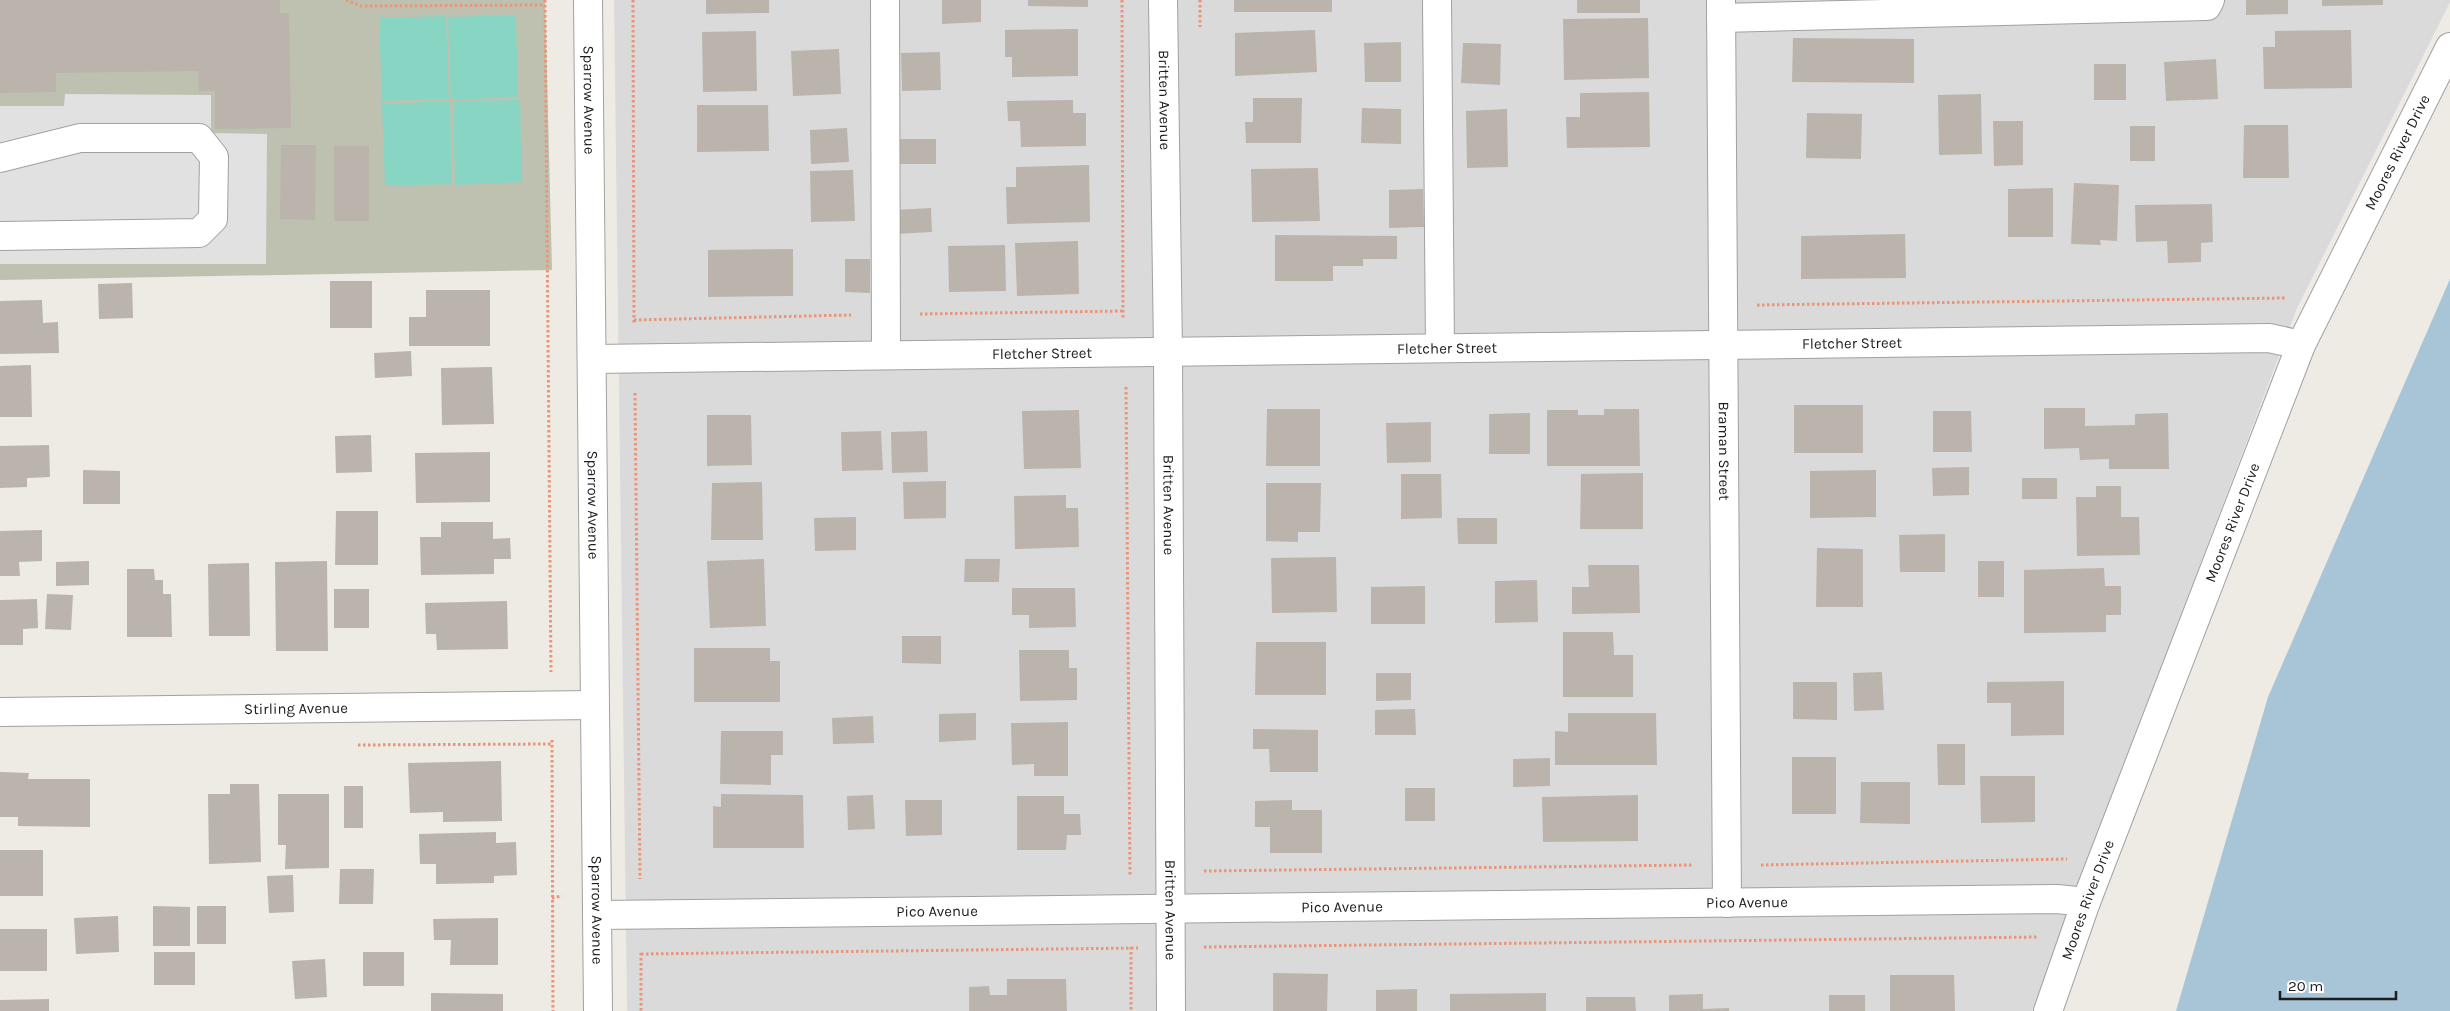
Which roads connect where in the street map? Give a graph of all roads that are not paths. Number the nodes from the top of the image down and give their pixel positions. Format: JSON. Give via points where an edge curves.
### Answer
{"nodes":[{"id":1,"x":588,"y":0,"type":"edge"},
{"id":2,"x":885,"y":0,"type":"edge"},
{"id":3,"x":1163,"y":0,"type":"edge"},
{"id":4,"x":1437,"y":0,"type":"edge"},
{"id":5,"x":2210,"y":0,"type":"edge"},
{"id":6,"x":1721,"y":9,"type":"edge"},
{"id":7,"x":2450,"y":47,"type":"edge"},
{"id":8,"x":0,"y":158,"type":"edge"},
{"id":9,"x":0,"y":236,"type":"edge"},
{"id":10,"x":1722,"y":343,"type":"junction"},
{"id":11,"x":2301,"y":344,"type":"junction"},
{"id":12,"x":1440,"y":348,"type":"junction"},
{"id":13,"x":1168,"y":352,"type":"junction"},
{"id":14,"x":886,"y":355,"type":"junction"},
{"id":15,"x":593,"y":358,"type":"junction"},
{"id":16,"x":594,"y":705,"type":"junction"},
{"id":17,"x":0,"y":712,"type":"edge"},
{"id":18,"x":2086,"y":902,"type":"junction"},
{"id":19,"x":1727,"y":903,"type":"junction"},
{"id":20,"x":1171,"y":910,"type":"junction"},
{"id":21,"x":597,"y":915,"type":"junction"},
{"id":22,"x":598,"y":1011,"type":"edge"},
{"id":23,"x":1171,"y":1011,"type":"edge"},
{"id":24,"x":2048,"y":1011,"type":"edge"}],
"edges":[{"from":1,"to":15,"type":"street","name":"Sparrow Avenue"},
{"from":2,"to":14,"type":"street"},
{"from":3,"to":13,"type":"street","name":"Britten Avenue"},
{"from":4,"to":12,"type":"street"},
{"from":5,"to":6,"type":"street","via":[[2207,6]]},
{"from":6,"to":10,"type":"street","name":"Braman Street"},
{"from":7,"to":11,"type":"street","name":"Moores River Drive"},
{"from":8,"to":9,"type":"street","via":[[80,138],[199,138],[214,157],[213,219],[199,232]]},
{"from":10,"to":11,"type":"street","name":"Fletcher Street","via":[[2269,338]]},
{"from":10,"to":12,"type":"street","name":"Fletcher Street"},
{"from":10,"to":19,"type":"street","name":"Braman Street"},
{"from":11,"to":18,"type":"street","name":"Moores River Drive"},
{"from":12,"to":13,"type":"street","name":"Fletcher Street"},
{"from":13,"to":14,"type":"street","name":"Fletcher Street"},
{"from":13,"to":20,"type":"street","name":"Britten Avenue"},
{"from":14,"to":15,"type":"street","name":"Fletcher Street"},
{"from":15,"to":16,"type":"street","name":"Sparrow Avenue"},
{"from":16,"to":17,"type":"street","name":"Stirling Avenue"},
{"from":16,"to":21,"type":"street","name":"Sparrow Avenue"},
{"from":18,"to":19,"type":"street","name":"Pico Avenue","via":[[2057,899]]},
{"from":18,"to":24,"type":"street","name":"Moores River Drive"},
{"from":19,"to":20,"type":"street","name":"Pico Avenue"},
{"from":20,"to":21,"type":"street","name":"Pico Avenue"},
{"from":20,"to":23,"type":"street","name":"Britten Avenue"},
{"from":21,"to":22,"type":"street","name":"Sparrow Avenue"}]}
